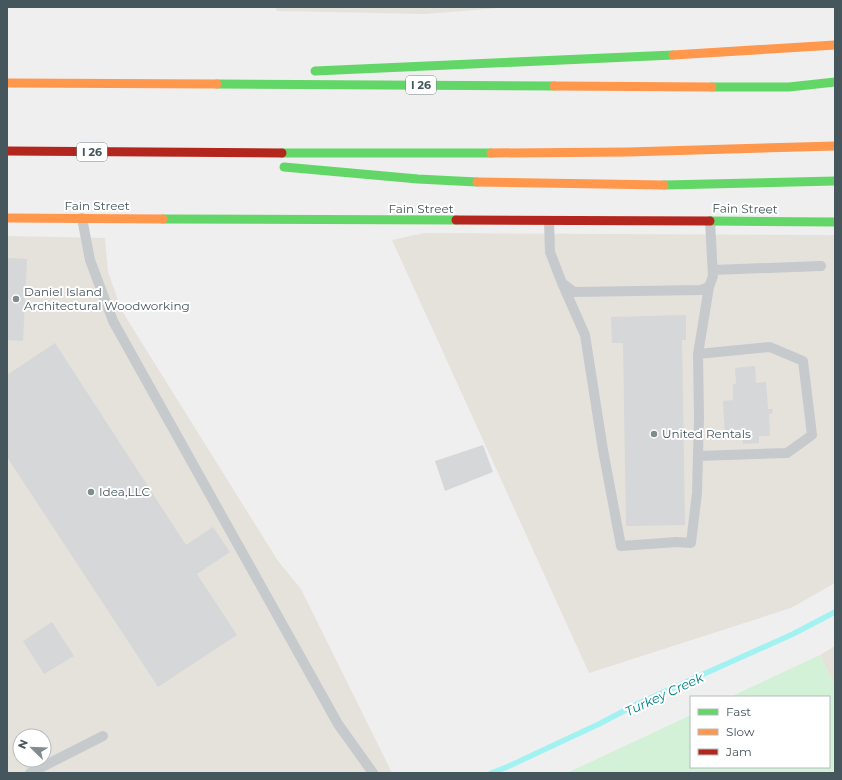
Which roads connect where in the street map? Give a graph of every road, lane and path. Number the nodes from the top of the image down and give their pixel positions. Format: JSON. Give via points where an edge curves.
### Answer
{"nodes":[{"id":1,"x":835,"y":45,"type":"edge"},
{"id":2,"x":308,"y":71,"type":"dead end"},
{"id":3,"x":232,"y":75,"type":"dead end"},
{"id":4,"x":835,"y":82,"type":"edge"},
{"id":5,"x":7,"y":83,"type":"edge"},
{"id":6,"x":155,"y":84,"type":"junction"},
{"id":7,"x":835,"y":146,"type":"edge"},
{"id":8,"x":7,"y":151,"type":"edge"},
{"id":9,"x":178,"y":153,"type":"junction"},
{"id":10,"x":237,"y":162,"type":"dead end"},
{"id":11,"x":276,"y":166,"type":"dead end"},
{"id":12,"x":835,"y":181,"type":"edge"},
{"id":13,"x":7,"y":218,"type":"edge"},
{"id":14,"x":82,"y":218,"type":"junction"},
{"id":15,"x":549,"y":221,"type":"junction"},
{"id":16,"x":710,"y":221,"type":"junction"},
{"id":17,"x":835,"y":222,"type":"edge"},
{"id":18,"x":821,"y":266,"type":"dead end"},
{"id":19,"x":713,"y":270,"type":"junction"},
{"id":20,"x":562,"y":283,"type":"junction"},
{"id":21,"x":709,"y":286,"type":"junction"},
{"id":22,"x":698,"y":354,"type":"junction"},
{"id":23,"x":698,"y":456,"type":"junction"},
{"id":24,"x":103,"y":736,"type":"dead end"},
{"id":25,"x":30,"y":773,"type":"edge"},
{"id":26,"x":372,"y":773,"type":"edge"}],
"edges":[{"from":1,"to":2,"type":"main road","via":[[641,57]]},
{"from":3,"to":6,"type":"main road"},
{"from":4,"to":6,"type":"main road","number":"I 26","via":[[788,86]]},
{"from":5,"to":6,"type":"main road","number":"I 26"},
{"from":7,"to":9,"type":"main road","number":"I 26","via":[[367,154]]},
{"from":8,"to":9,"type":"main road","number":"I 26"},
{"from":9,"to":10,"type":"main road"},
{"from":11,"to":12,"type":"main road","via":[[416,179],[498,183],[666,185]]},
{"from":13,"to":14,"type":"main road","name":"Fain Street"},
{"from":14,"to":15,"type":"main road","name":"Fain Street"},
{"from":14,"to":26,"type":"lane","via":[[90,260],[113,321],[338,724]]},
{"from":15,"to":16,"type":"main road","name":"Fain Street"},
{"from":15,"to":20,"type":"lane","via":[[550,252]]},
{"from":16,"to":17,"type":"main road","name":"Fain Street"},
{"from":16,"to":19,"type":"lane"},
{"from":18,"to":19,"type":"lane"},
{"from":19,"to":21,"type":"lane"},
{"from":20,"to":21,"type":"lane","via":[[574,292],[701,290]]},
{"from":20,"to":23,"type":"lane","via":[[585,335],[621,546],[691,543]]},
{"from":21,"to":22,"type":"lane"},
{"from":22,"to":23,"type":"lane"},
{"from":22,"to":23,"type":"lane","via":[[770,347],[803,361],[812,435],[787,454]]},
{"from":24,"to":25,"type":"lane"}]}
